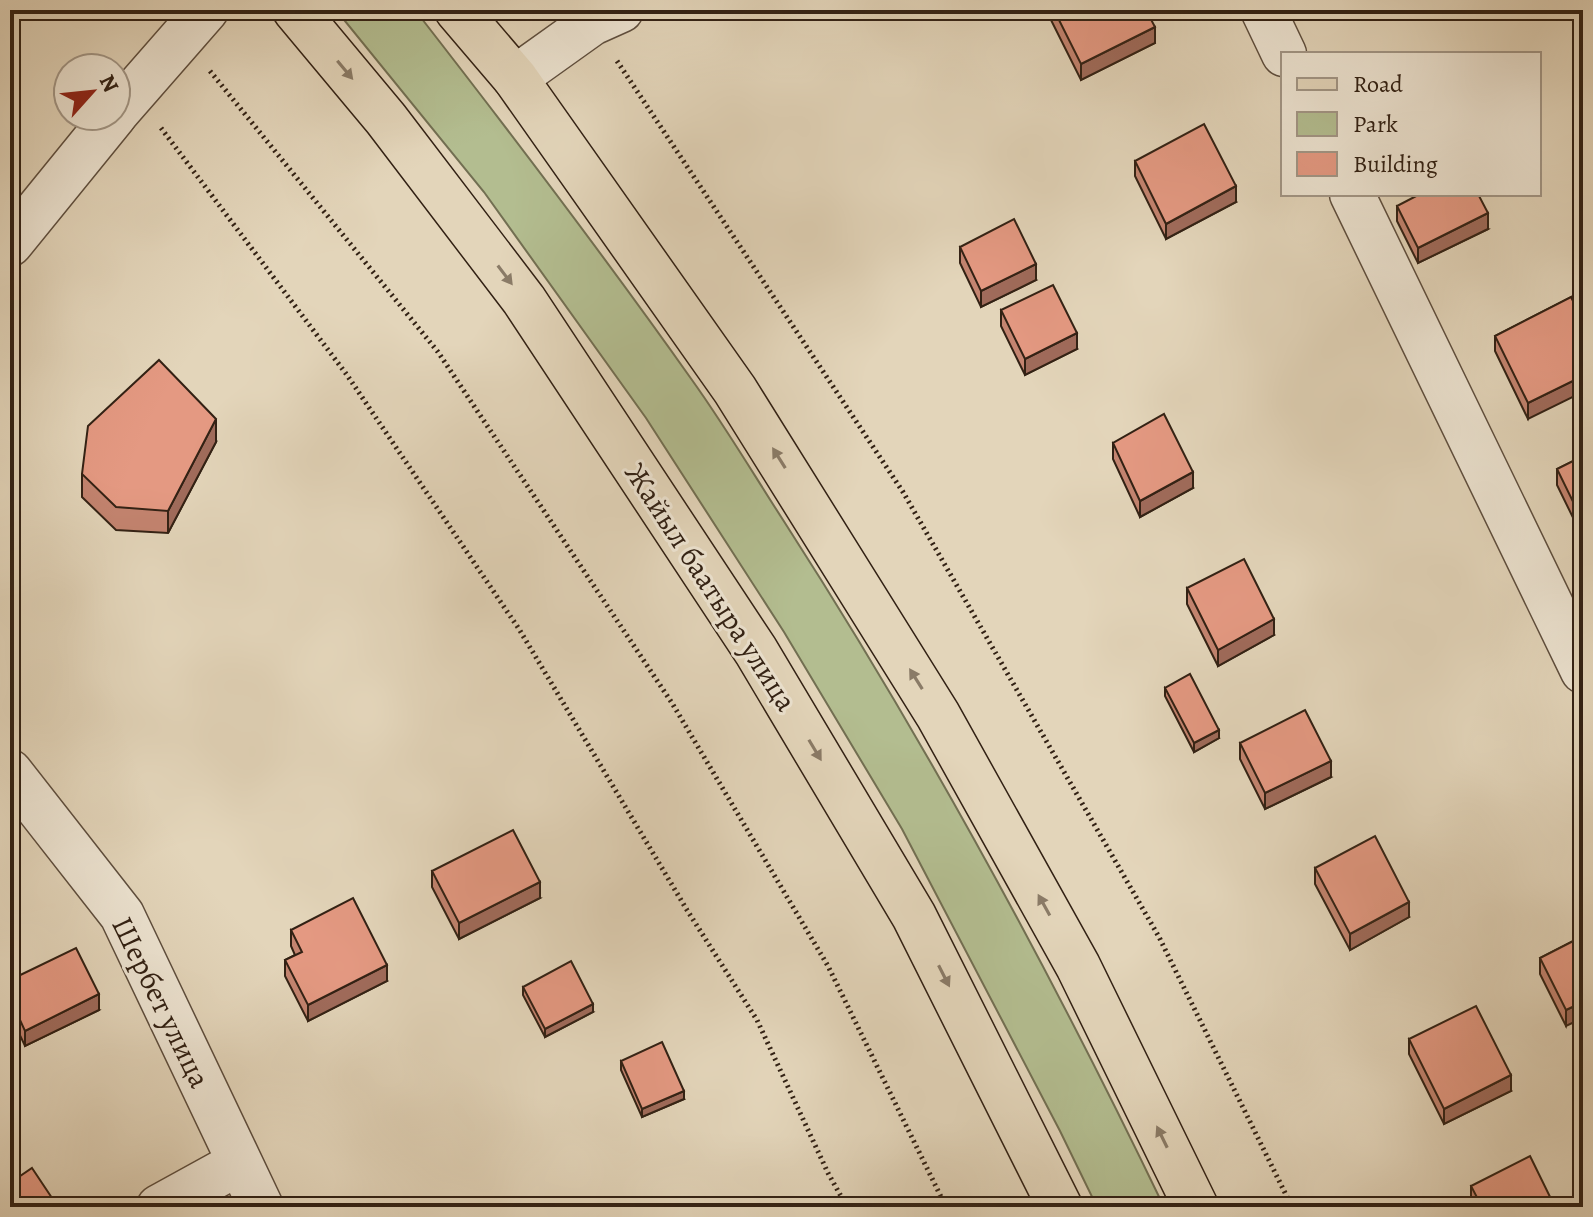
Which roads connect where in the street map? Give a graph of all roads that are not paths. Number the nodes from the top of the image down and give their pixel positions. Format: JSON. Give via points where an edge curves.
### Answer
{"nodes":[{"id":1,"x":295,"y":10,"type":"edge"},
{"id":2,"x":457,"y":10,"type":"edge"},
{"id":3,"x":1263,"y":10,"type":"edge"},
{"id":4,"x":607,"y":17,"type":"edge"},
{"id":5,"x":194,"y":23,"type":"edge"},
{"id":6,"x":1283,"y":52,"type":"edge"},
{"id":7,"x":515,"y":78,"type":"junction"},
{"id":8,"x":132,"y":94,"type":"edge"},
{"id":9,"x":101,"y":132,"type":"edge"},
{"id":10,"x":1353,"y":196,"type":"edge"},
{"id":11,"x":10,"y":244,"type":"edge"},
{"id":12,"x":1583,"y":671,"type":"edge"},
{"id":13,"x":10,"y":772,"type":"edge"},
{"id":14,"x":239,"y":1163,"type":"junction"},
{"id":15,"x":159,"y":1207,"type":"edge"},
{"id":16,"x":261,"y":1207,"type":"edge"},
{"id":17,"x":1060,"y":1207,"type":"edge"},
{"id":18,"x":1196,"y":1207,"type":"edge"}],
"edges":[{"from":1,"to":17,"type":"main road","name":"Жайыл баатыра улица","one_way":true,"via":[[524,300],[756,651],[914,916]]},
{"from":2,"to":7,"type":"main road"},
{"from":3,"to":6,"type":"street"},
{"from":4,"to":7,"type":"street"},
{"from":5,"to":8,"type":"street"},
{"from":18,"to":7,"type":"main road","one_way":true,"via":[[1078,966],[938,715],[735,390]]},
{"from":9,"to":11,"type":"street"},
{"from":10,"to":12,"type":"street"},
{"from":13,"to":14,"type":"street","name":"Шербет улица","via":[[122,915]]},
{"from":14,"to":15,"type":"street"},
{"from":14,"to":16,"type":"street","name":"Шербет улица"}]}
